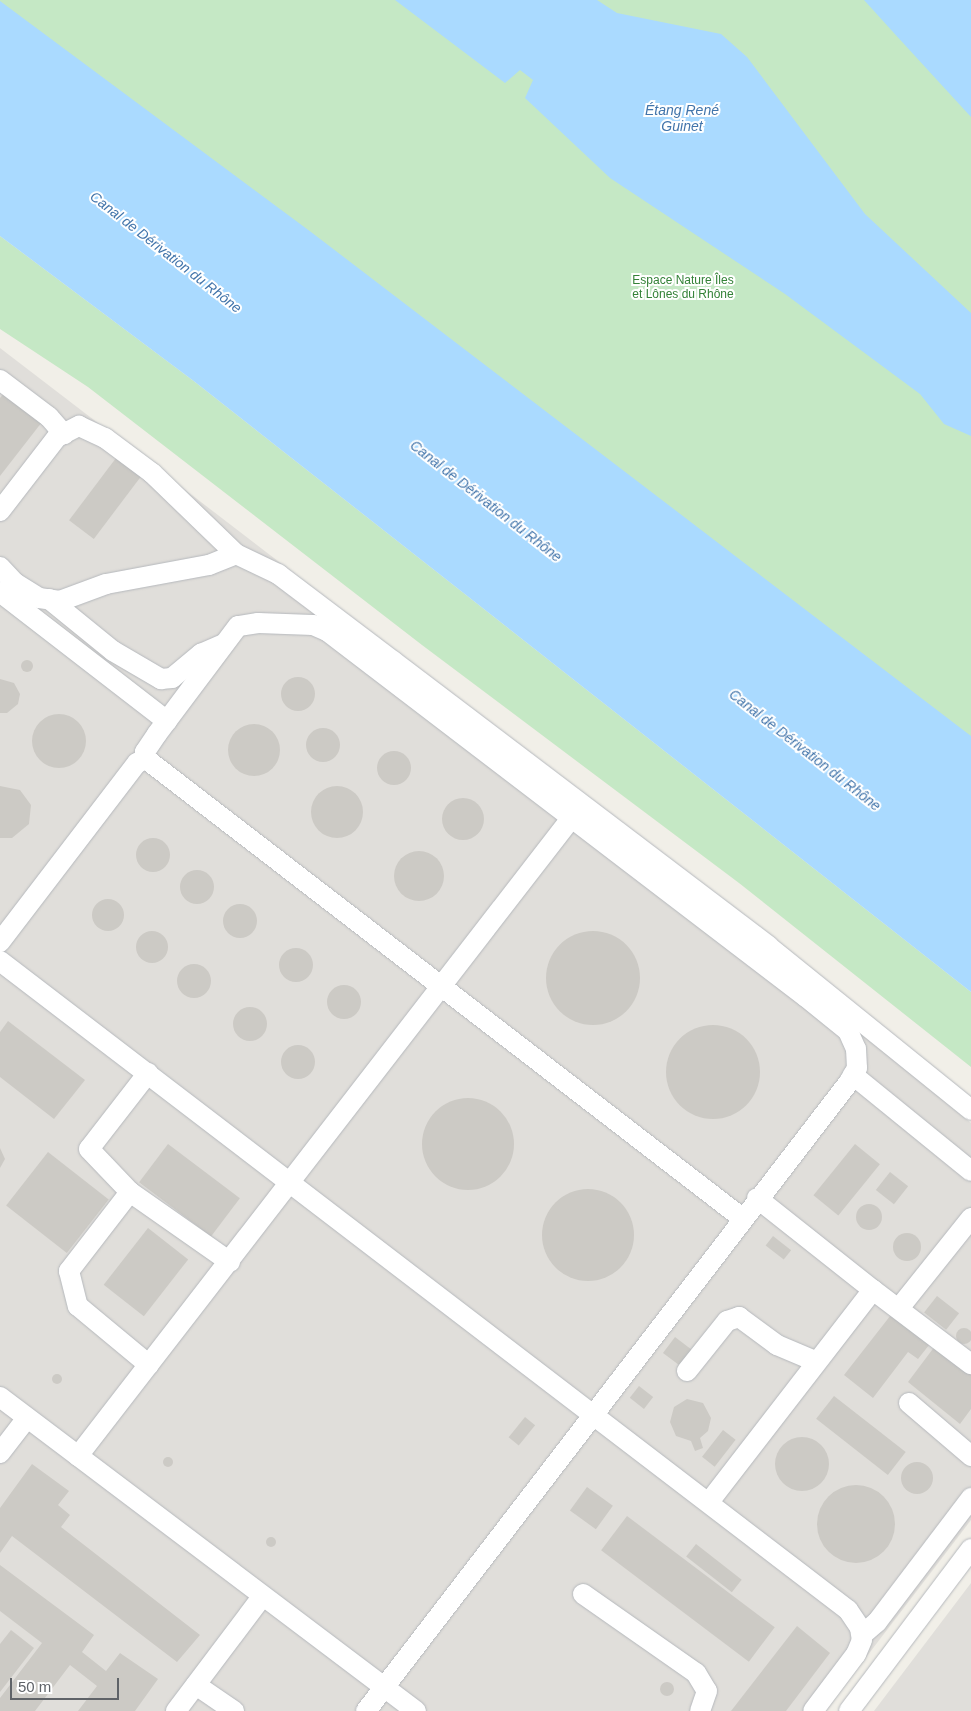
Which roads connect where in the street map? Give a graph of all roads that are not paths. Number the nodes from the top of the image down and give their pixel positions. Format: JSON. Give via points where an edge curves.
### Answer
{"nodes":[{"id":1,"x":0,"y":380,"type":"edge"},
{"id":2,"x":64,"y":434,"type":"junction"},
{"id":3,"x":0,"y":511,"type":"edge"},
{"id":4,"x":236,"y":554,"type":"junction"},
{"id":5,"x":0,"y":567,"type":"edge"},
{"id":6,"x":0,"y":592,"type":"edge"},
{"id":7,"x":49,"y":599,"type":"junction"},
{"id":8,"x":32,"y":617,"type":"junction"},
{"id":9,"x":95,"y":635,"type":"junction"},
{"id":10,"x":221,"y":645,"type":"junction"},
{"id":11,"x":167,"y":721,"type":"junction"},
{"id":12,"x":146,"y":759,"type":"junction"},
{"id":13,"x":572,"y":817,"type":"junction"},
{"id":14,"x":0,"y":942,"type":"edge"},
{"id":15,"x":0,"y":961,"type":"edge"},
{"id":16,"x":442,"y":987,"type":"junction"},
{"id":17,"x":148,"y":1073,"type":"junction"},
{"id":18,"x":853,"y":1075,"type":"junction"},
{"id":19,"x":971,"y":1110,"type":"edge"},
{"id":20,"x":971,"y":1171,"type":"edge"},
{"id":21,"x":291,"y":1184,"type":"junction"},
{"id":22,"x":130,"y":1192,"type":"junction"},
{"id":23,"x":757,"y":1198,"type":"junction"},
{"id":24,"x":742,"y":1218,"type":"junction"},
{"id":25,"x":971,"y":1218,"type":"edge"},
{"id":26,"x":230,"y":1262,"type":"junction"},
{"id":27,"x":873,"y":1290,"type":"junction"},
{"id":28,"x":900,"y":1307,"type":"junction"},
{"id":29,"x":817,"y":1362,"type":"junction"},
{"id":30,"x":971,"y":1364,"type":"edge"},
{"id":31,"x":149,"y":1366,"type":"junction"},
{"id":32,"x":687,"y":1371,"type":"dead end"},
{"id":33,"x":0,"y":1397,"type":"edge"},
{"id":34,"x":909,"y":1403,"type":"dead end"},
{"id":35,"x":591,"y":1414,"type":"junction"},
{"id":36,"x":27,"y":1418,"type":"junction"},
{"id":37,"x":0,"y":1453,"type":"edge"},
{"id":38,"x":78,"y":1456,"type":"junction"},
{"id":39,"x":971,"y":1456,"type":"edge"},
{"id":40,"x":971,"y":1498,"type":"edge"},
{"id":41,"x":709,"y":1502,"type":"junction"},
{"id":42,"x":971,"y":1549,"type":"edge"},
{"id":43,"x":583,"y":1594,"type":"dead end"},
{"id":44,"x":262,"y":1597,"type":"junction"},
{"id":45,"x":862,"y":1636,"type":"junction"},
{"id":46,"x":196,"y":1685,"type":"junction"},
{"id":47,"x":384,"y":1688,"type":"junction"},
{"id":48,"x":176,"y":1711,"type":"edge"},
{"id":49,"x":234,"y":1711,"type":"edge"},
{"id":50,"x":366,"y":1711,"type":"edge"},
{"id":51,"x":416,"y":1711,"type":"edge"},
{"id":52,"x":700,"y":1711,"type":"edge"},
{"id":53,"x":813,"y":1711,"type":"edge"},
{"id":54,"x":849,"y":1711,"type":"edge"}],
"edges":[{"from":1,"to":2,"type":"street"},
{"from":2,"to":3,"type":"street","via":[[57,437]]},
{"from":2,"to":4,"type":"street","via":[[79,426],[105,438],[152,473]]},
{"from":4,"to":7,"type":"street","via":[[210,565],[106,584],[60,601]]},
{"from":4,"to":19,"type":"street","via":[[278,574],[768,946]]},
{"from":5,"to":7,"type":"street","via":[[15,582]]},
{"from":6,"to":8,"type":"street"},
{"from":7,"to":9,"type":"street"},
{"from":8,"to":9,"type":"street"},
{"from":8,"to":11,"type":"street"},
{"from":9,"to":10,"type":"street","via":[[141,670],[161,678],[172,678],[201,654]]},
{"from":10,"to":11,"type":"street"},
{"from":10,"to":13,"type":"street","via":[[238,626],[247,623],[312,625],[327,631]]},
{"from":11,"to":12,"type":"street","via":[[145,752]]},
{"from":12,"to":14,"type":"street","via":[[132,770]]},
{"from":12,"to":16,"type":"street"},
{"from":13,"to":16,"type":"street"},
{"from":13,"to":18,"type":"street","via":[[848,1031],[856,1049]]},
{"from":15,"to":17,"type":"street"},
{"from":16,"to":21,"type":"street"},
{"from":16,"to":24,"type":"street"},
{"from":17,"to":21,"type":"street"},
{"from":17,"to":22,"type":"street","via":[[89,1148]]},
{"from":18,"to":20,"type":"street"},
{"from":18,"to":23,"type":"street"},
{"from":21,"to":26,"type":"street"},
{"from":21,"to":35,"type":"street"},
{"from":22,"to":26,"type":"street"},
{"from":22,"to":31,"type":"street","via":[[69,1270],[78,1306]]},
{"from":23,"to":24,"type":"street"},
{"from":23,"to":27,"type":"street"},
{"from":24,"to":35,"type":"street"},
{"from":25,"to":28,"type":"street"},
{"from":26,"to":31,"type":"street"},
{"from":27,"to":28,"type":"street"},
{"from":27,"to":29,"type":"street"},
{"from":28,"to":30,"type":"street"},
{"from":29,"to":32,"type":"street","via":[[777,1345],[739,1317],[727,1321]]},
{"from":29,"to":41,"type":"street"},
{"from":31,"to":38,"type":"street"},
{"from":33,"to":36,"type":"street"},
{"from":34,"to":39,"type":"street"},
{"from":35,"to":41,"type":"street"},
{"from":35,"to":47,"type":"street"},
{"from":36,"to":37,"type":"street"},
{"from":36,"to":38,"type":"street"},
{"from":38,"to":44,"type":"street"},
{"from":40,"to":45,"type":"street","via":[[877,1622]]},
{"from":41,"to":45,"type":"street","via":[[848,1610]]},
{"from":42,"to":54,"type":"street"},
{"from":43,"to":52,"type":"street","via":[[696,1674],[707,1690]]},
{"from":44,"to":46,"type":"street"},
{"from":44,"to":47,"type":"street"},
{"from":45,"to":53,"type":"street","via":[[856,1654]]},
{"from":46,"to":48,"type":"street"},
{"from":46,"to":49,"type":"street"},
{"from":47,"to":50,"type":"street"},
{"from":47,"to":51,"type":"street"}]}
